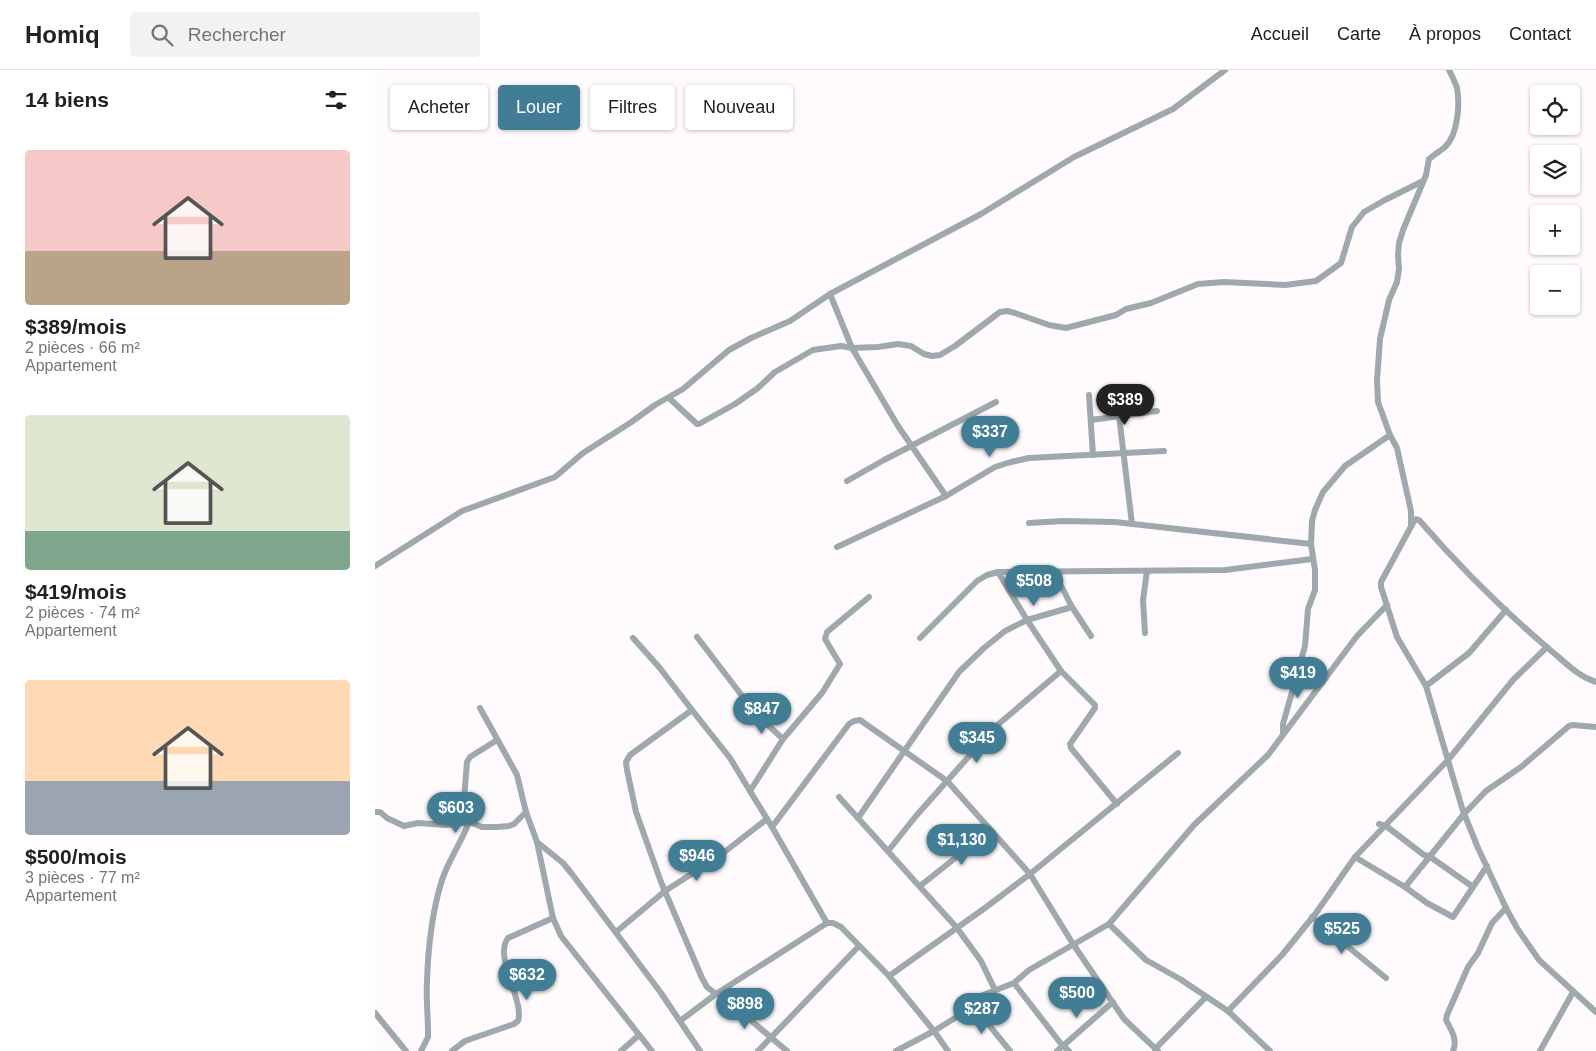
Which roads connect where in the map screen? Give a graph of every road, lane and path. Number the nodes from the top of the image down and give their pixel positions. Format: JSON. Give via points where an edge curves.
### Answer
{"nodes":[{"id":1,"x":1225,"y":70,"type":"edge"},
{"id":2,"x":1449,"y":70,"type":"edge"},
{"id":3,"x":1423,"y":181,"type":"junction"},
{"id":4,"x":830,"y":294,"type":"junction"},
{"id":5,"x":852,"y":348,"type":"junction"},
{"id":6,"x":1089,"y":395,"type":"dead end"},
{"id":7,"x":669,"y":398,"type":"junction"},
{"id":8,"x":996,"y":402,"type":"dead end"},
{"id":9,"x":1157,"y":411,"type":"dead end"},
{"id":10,"x":1119,"y":416,"type":"junction"},
{"id":11,"x":1091,"y":420,"type":"junction"},
{"id":12,"x":1390,"y":435,"type":"junction"},
{"id":13,"x":912,"y":447,"type":"junction"},
{"id":14,"x":1164,"y":451,"type":"dead end"},
{"id":15,"x":1124,"y":454,"type":"junction"},
{"id":16,"x":1093,"y":455,"type":"junction"},
{"id":17,"x":847,"y":482,"type":"dead end"},
{"id":18,"x":947,"y":496,"type":"junction"},
{"id":19,"x":1029,"y":523,"type":"dead end"},
{"id":20,"x":1132,"y":524,"type":"junction"},
{"id":21,"x":1411,"y":527,"type":"junction"},
{"id":22,"x":1311,"y":544,"type":"junction"},
{"id":23,"x":837,"y":547,"type":"dead end"},
{"id":24,"x":1312,"y":558,"type":"junction"},
{"id":25,"x":375,"y":566,"type":"edge"},
{"id":26,"x":1147,"y":571,"type":"junction"},
{"id":27,"x":998,"y":572,"type":"junction"},
{"id":28,"x":1054,"y":572,"type":"junction"},
{"id":29,"x":869,"y":597,"type":"dead end"},
{"id":30,"x":1387,"y":605,"type":"junction"},
{"id":31,"x":1072,"y":607,"type":"junction"},
{"id":32,"x":1506,"y":610,"type":"junction"},
{"id":33,"x":1027,"y":620,"type":"junction"},
{"id":34,"x":1145,"y":633,"type":"dead end"},
{"id":35,"x":1091,"y":636,"type":"dead end"},
{"id":36,"x":633,"y":638,"type":"dead end"},
{"id":37,"x":697,"y":638,"type":"dead end"},
{"id":38,"x":920,"y":638,"type":"dead end"},
{"id":39,"x":1547,"y":647,"type":"junction"},
{"id":40,"x":1061,"y":671,"type":"junction"},
{"id":41,"x":1596,"y":682,"type":"edge"},
{"id":42,"x":1426,"y":686,"type":"junction"},
{"id":43,"x":479,"y":708,"type":"dead end"},
{"id":44,"x":692,"y":710,"type":"junction"},
{"id":45,"x":1596,"y":727,"type":"edge"},
{"id":46,"x":1283,"y":734,"type":"junction"},
{"id":47,"x":783,"y":739,"type":"junction"},
{"id":48,"x":497,"y":740,"type":"junction"},
{"id":49,"x":905,"y":751,"type":"junction"},
{"id":50,"x":1178,"y":753,"type":"dead end"},
{"id":51,"x":1448,"y":760,"type":"junction"},
{"id":52,"x":947,"y":780,"type":"junction"},
{"id":53,"x":750,"y":791,"type":"junction"},
{"id":54,"x":839,"y":797,"type":"dead end"},
{"id":55,"x":1117,"y":804,"type":"junction"},
{"id":56,"x":375,"y":812,"type":"edge"},
{"id":57,"x":526,"y":812,"type":"junction"},
{"id":58,"x":1464,"y":814,"type":"junction"},
{"id":59,"x":858,"y":818,"type":"junction"},
{"id":60,"x":767,"y":819,"type":"junction"},
{"id":61,"x":470,"y":822,"type":"junction"},
{"id":62,"x":1383,"y":825,"type":"junction"},
{"id":63,"x":773,"y":827,"type":"junction"},
{"id":64,"x":988,"y":827,"type":"junction"},
{"id":65,"x":537,"y":842,"type":"junction"},
{"id":66,"x":887,"y":851,"type":"junction"},
{"id":67,"x":1429,"y":856,"type":"junction"},
{"id":68,"x":1355,"y":858,"type":"junction"},
{"id":69,"x":1487,"y":866,"type":"junction"},
{"id":70,"x":1030,"y":874,"type":"junction"},
{"id":71,"x":919,"y":886,"type":"junction"},
{"id":72,"x":1405,"y":887,"type":"junction"},
{"id":73,"x":1473,"y":887,"type":"junction"},
{"id":74,"x":665,"y":892,"type":"junction"},
{"id":75,"x":1506,"y":908,"type":"junction"},
{"id":76,"x":1312,"y":917,"type":"junction"},
{"id":77,"x":553,"y":918,"type":"junction"},
{"id":78,"x":827,"y":924,"type":"junction"},
{"id":79,"x":1109,"y":924,"type":"junction"},
{"id":80,"x":957,"y":928,"type":"junction"},
{"id":81,"x":615,"y":932,"type":"junction"},
{"id":82,"x":1073,"y":944,"type":"junction"},
{"id":83,"x":859,"y":946,"type":"junction"},
{"id":84,"x":889,"y":976,"type":"junction"},
{"id":85,"x":1386,"y":978,"type":"dead end"},
{"id":86,"x":1014,"y":983,"type":"junction"},
{"id":87,"x":723,"y":990,"type":"junction"},
{"id":88,"x":995,"y":990,"type":"junction"},
{"id":89,"x":1573,"y":992,"type":"junction"},
{"id":90,"x":716,"y":994,"type":"junction"},
{"id":91,"x":1207,"y":997,"type":"junction"},
{"id":92,"x":1113,"y":1002,"type":"junction"},
{"id":93,"x":972,"y":1004,"type":"junction"},
{"id":94,"x":1228,"y":1011,"type":"junction"},
{"id":95,"x":1596,"y":1012,"type":"edge"},
{"id":96,"x":375,"y":1013,"type":"edge"},
{"id":97,"x":680,"y":1021,"type":"junction"},
{"id":98,"x":934,"y":1031,"type":"junction"},
{"id":99,"x":639,"y":1034,"type":"junction"},
{"id":100,"x":771,"y":1038,"type":"junction"},
{"id":101,"x":1062,"y":1045,"type":"junction"},
{"id":102,"x":404,"y":1050,"type":"edge"},
{"id":103,"x":1157,"y":1050,"type":"edge"},
{"id":104,"x":421,"y":1051,"type":"edge"},
{"id":105,"x":452,"y":1051,"type":"edge"},
{"id":106,"x":621,"y":1051,"type":"edge"},
{"id":107,"x":652,"y":1051,"type":"edge"},
{"id":108,"x":700,"y":1051,"type":"edge"},
{"id":109,"x":758,"y":1051,"type":"edge"},
{"id":110,"x":787,"y":1051,"type":"edge"},
{"id":111,"x":896,"y":1051,"type":"edge"},
{"id":112,"x":948,"y":1051,"type":"edge"},
{"id":113,"x":1010,"y":1051,"type":"edge"},
{"id":114,"x":1057,"y":1051,"type":"edge"},
{"id":115,"x":1069,"y":1051,"type":"edge"},
{"id":116,"x":1271,"y":1051,"type":"edge"},
{"id":117,"x":1453,"y":1051,"type":"edge"},
{"id":118,"x":1540,"y":1051,"type":"edge"}],
"edges":[{"from":1,"to":4,"type":"street","via":[[1173,109],[1074,157],[981,214]]},
{"from":2,"to":3,"type":"street","via":[[1457,86],[1455,128],[1451,140],[1429,159]]},
{"from":3,"to":5,"type":"street","via":[[1364,212],[1352,227],[1341,263],[1316,281],[1285,285],[1198,284],[1151,303],[1066,328],[1015,313],[1000,312],[940,355],[924,354],[905,344]]},
{"from":3,"to":12,"type":"street","via":[[1399,243],[1397,282],[1389,300],[1380,339],[1377,394]]},
{"from":4,"to":5,"type":"street"},
{"from":4,"to":7,"type":"street","via":[[783,325],[729,350]]},
{"from":5,"to":7,"type":"street","via":[[841,346],[813,350],[775,372],[743,399],[702,424],[697,424]]},
{"from":5,"to":13,"type":"street"},
{"from":6,"to":11,"type":"street"},
{"from":7,"to":25,"type":"street","via":[[583,453],[555,477],[462,510]]},
{"from":8,"to":13,"type":"street"},
{"from":9,"to":10,"type":"street"},
{"from":10,"to":11,"type":"street"},
{"from":10,"to":15,"type":"street"},
{"from":11,"to":16,"type":"street"},
{"from":12,"to":21,"type":"street","via":[[1399,455],[1411,511]]},
{"from":12,"to":22,"type":"street","via":[[1345,466],[1323,492],[1312,521]]},
{"from":13,"to":17,"type":"street"},
{"from":13,"to":18,"type":"street"},
{"from":14,"to":15,"type":"street"},
{"from":15,"to":16,"type":"street"},
{"from":15,"to":20,"type":"street"},
{"from":16,"to":18,"type":"street","via":[[1011,462]]},
{"from":18,"to":23,"type":"street"},
{"from":19,"to":20,"type":"street"},
{"from":20,"to":22,"type":"street"},
{"from":21,"to":30,"type":"street","via":[[1381,582]]},
{"from":21,"to":32,"type":"street","via":[[1416,519],[1419,520],[1446,552]]},
{"from":22,"to":24,"type":"street"},
{"from":24,"to":26,"type":"street","via":[[1225,570]]},
{"from":24,"to":46,"type":"street","via":[[1315,590],[1308,609],[1305,646]]},
{"from":26,"to":28,"type":"street"},
{"from":26,"to":34,"type":"street","via":[[1143,600]]},
{"from":27,"to":28,"type":"street"},
{"from":27,"to":33,"type":"street"},
{"from":27,"to":38,"type":"street","via":[[977,580]]},
{"from":28,"to":31,"type":"street"},
{"from":29,"to":47,"type":"street","via":[[827,632],[825,639],[840,662],[839,666]]},
{"from":30,"to":42,"type":"street","via":[[1399,640]]},
{"from":30,"to":46,"type":"street","via":[[1357,636]]},
{"from":31,"to":33,"type":"street"},
{"from":31,"to":35,"type":"street"},
{"from":32,"to":39,"type":"street"},
{"from":32,"to":42,"type":"street","via":[[1469,653]]},
{"from":33,"to":40,"type":"street"},
{"from":33,"to":49,"type":"street","via":[[1005,631],[959,672]]},
{"from":36,"to":44,"type":"street"},
{"from":37,"to":47,"type":"street","via":[[756,714]]},
{"from":39,"to":41,"type":"street","via":[[1581,676]]},
{"from":39,"to":51,"type":"street","via":[[1513,680]]},
{"from":40,"to":52,"type":"street","via":[[994,728]]},
{"from":40,"to":55,"type":"street","via":[[1095,704],[1071,741],[1071,748]]},
{"from":42,"to":51,"type":"street"},
{"from":43,"to":48,"type":"street"},
{"from":44,"to":53,"type":"street","via":[[730,758]]},
{"from":44,"to":74,"type":"street","via":[[626,762],[636,812]]},
{"from":45,"to":58,"type":"street","via":[[1569,726],[1486,791]]},
{"from":46,"to":79,"type":"street","via":[[1268,755],[1194,825]]},
{"from":47,"to":53,"type":"street"},
{"from":48,"to":57,"type":"street","via":[[517,775]]},
{"from":48,"to":61,"type":"street","via":[[467,762],[464,799],[472,813]]},
{"from":49,"to":52,"type":"street"},
{"from":49,"to":59,"type":"street"},
{"from":49,"to":63,"type":"street","via":[[859,720],[853,721]]},
{"from":50,"to":55,"type":"street"},
{"from":51,"to":58,"type":"street"},
{"from":51,"to":62,"type":"street"},
{"from":52,"to":64,"type":"street"},
{"from":52,"to":66,"type":"street"},
{"from":53,"to":60,"type":"street"},
{"from":54,"to":59,"type":"street"},
{"from":55,"to":70,"type":"street"},
{"from":56,"to":61,"type":"street","via":[[404,826]]},
{"from":57,"to":61,"type":"street","via":[[509,826],[482,827]]},
{"from":57,"to":65,"type":"street"},
{"from":58,"to":67,"type":"street"},
{"from":58,"to":69,"type":"street"},
{"from":59,"to":66,"type":"street"},
{"from":60,"to":63,"type":"street"},
{"from":60,"to":74,"type":"street"},
{"from":61,"to":104,"type":"street","via":[[450,860],[436,903],[427,982],[428,1037]]},
{"from":62,"to":67,"type":"street","via":[[1423,855]]},
{"from":62,"to":68,"type":"street"},
{"from":63,"to":78,"type":"street"},
{"from":64,"to":70,"type":"street"},
{"from":64,"to":71,"type":"street"},
{"from":65,"to":77,"type":"street"},
{"from":65,"to":81,"type":"street","via":[[563,863]]},
{"from":66,"to":71,"type":"street"},
{"from":67,"to":72,"type":"street"},
{"from":67,"to":73,"type":"street"},
{"from":68,"to":72,"type":"street"},
{"from":68,"to":76,"type":"street"},
{"from":69,"to":73,"type":"street"},
{"from":69,"to":75,"type":"street"},
{"from":70,"to":80,"type":"street"},
{"from":70,"to":82,"type":"street"},
{"from":71,"to":80,"type":"street"},
{"from":72,"to":73,"type":"street","via":[[1453,917]]},
{"from":74,"to":81,"type":"street"},
{"from":74,"to":90,"type":"street","via":[[701,978]]},
{"from":75,"to":89,"type":"street","via":[[1539,960]]},
{"from":75,"to":117,"type":"street","via":[[1492,923],[1447,1015],[1456,1043]]},
{"from":76,"to":85,"type":"street"},
{"from":76,"to":94,"type":"street"},
{"from":77,"to":99,"type":"street","via":[[561,936]]},
{"from":77,"to":105,"type":"street","via":[[508,938],[504,943],[518,1021],[465,1041]]},
{"from":78,"to":83,"type":"street","via":[[841,927]]},
{"from":78,"to":87,"type":"street"},
{"from":79,"to":82,"type":"street"},
{"from":79,"to":91,"type":"street","via":[[1146,960]]},
{"from":80,"to":84,"type":"street"},
{"from":80,"to":88,"type":"street","via":[[981,961]]},
{"from":81,"to":97,"type":"street"},
{"from":82,"to":86,"type":"street","via":[[1029,970]]},
{"from":82,"to":92,"type":"street"},
{"from":83,"to":84,"type":"street"},
{"from":83,"to":100,"type":"street"},
{"from":84,"to":98,"type":"street"},
{"from":86,"to":88,"type":"street"},
{"from":86,"to":101,"type":"street"},
{"from":87,"to":90,"type":"street"},
{"from":87,"to":100,"type":"street","via":[[741,1012]]},
{"from":88,"to":93,"type":"street"},
{"from":89,"to":95,"type":"street"},
{"from":89,"to":118,"type":"street"},
{"from":90,"to":97,"type":"street"},
{"from":91,"to":94,"type":"street"},
{"from":91,"to":103,"type":"street"},
{"from":92,"to":101,"type":"street"},
{"from":92,"to":103,"type":"street","via":[[1124,1019]]},
{"from":93,"to":98,"type":"street"},
{"from":93,"to":113,"type":"street"},
{"from":94,"to":116,"type":"street"},
{"from":96,"to":102,"type":"street"},
{"from":97,"to":108,"type":"street"},
{"from":98,"to":111,"type":"street"},
{"from":98,"to":112,"type":"street"},
{"from":99,"to":106,"type":"street"},
{"from":99,"to":107,"type":"street"},
{"from":100,"to":109,"type":"street"},
{"from":100,"to":110,"type":"street"},
{"from":101,"to":114,"type":"street"},
{"from":101,"to":115,"type":"street"}]}
